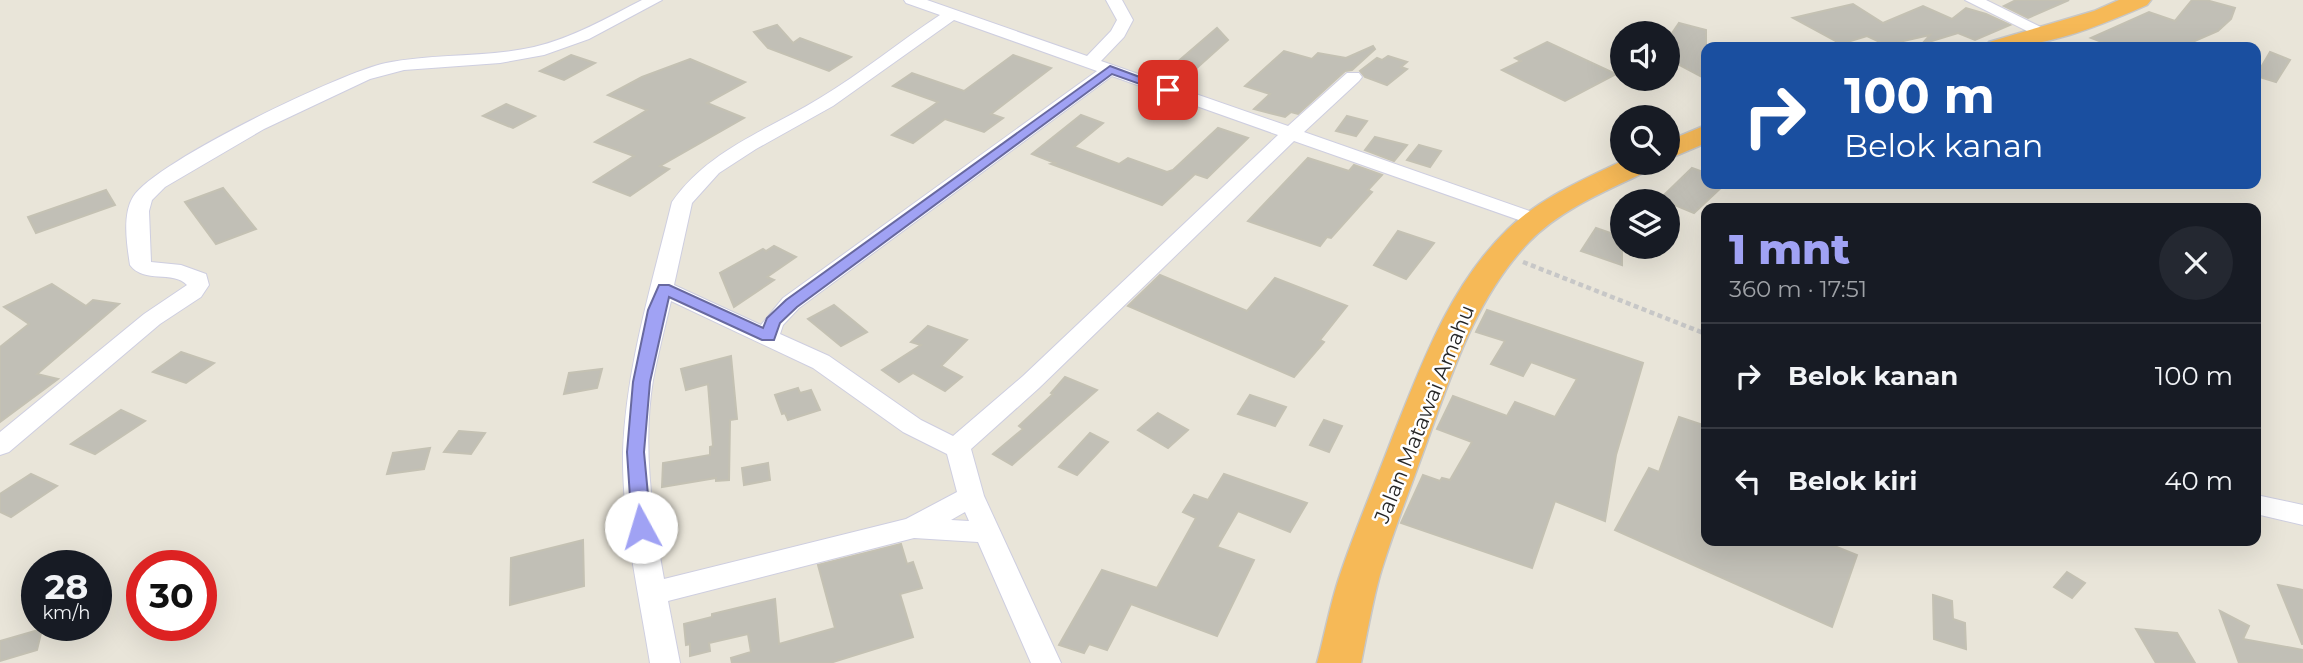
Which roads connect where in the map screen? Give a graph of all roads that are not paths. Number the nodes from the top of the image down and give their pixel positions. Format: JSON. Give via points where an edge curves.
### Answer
{"nodes":[{"id":1,"x":654,"y":0,"type":"edge"},
{"id":2,"x":912,"y":0,"type":"edge"},
{"id":3,"x":1114,"y":0,"type":"edge"},
{"id":4,"x":1973,"y":0,"type":"edge"},
{"id":5,"x":2139,"y":0,"type":"edge"},
{"id":6,"x":951,"y":15,"type":"junction"},
{"id":7,"x":2047,"y":34,"type":"junction"},
{"id":8,"x":2017,"y":42,"type":"edge"},
{"id":9,"x":1089,"y":63,"type":"junction"},
{"id":10,"x":1110,"y":70,"type":"junction"},
{"id":11,"x":1353,"y":77,"type":"dead end"},
{"id":12,"x":1291,"y":133,"type":"junction"},
{"id":13,"x":1701,"y":135,"type":"edge"},
{"id":14,"x":1680,"y":145,"type":"edge"},
{"id":15,"x":1615,"y":175,"type":"edge"},
{"id":16,"x":1537,"y":220,"type":"junction"},
{"id":17,"x":664,"y":289,"type":"junction"},
{"id":18,"x":768,"y":337,"type":"junction"},
{"id":19,"x":0,"y":446,"type":"edge"},
{"id":20,"x":957,"y":449,"type":"junction"},
{"id":21,"x":971,"y":496,"type":"junction"},
{"id":22,"x":2261,"y":506,"type":"dead end"},
{"id":23,"x":2303,"y":515,"type":"edge"},
{"id":24,"x":913,"y":528,"type":"junction"},
{"id":25,"x":988,"y":533,"type":"junction"},
{"id":26,"x":653,"y":593,"type":"junction"},
{"id":27,"x":666,"y":663,"type":"edge"},
{"id":28,"x":1046,"y":663,"type":"edge"},
{"id":29,"x":1339,"y":663,"type":"edge"}],
"edges":[{"from":1,"to":19,"type":"street","via":[[579,38],[535,52],[370,73],[302,102],[175,172],[142,198],[141,265],[191,274],[198,285]]},
{"from":2,"to":6,"type":"street"},
{"from":3,"to":9,"type":"street","via":[[1125,20]]},
{"from":4,"to":7,"type":"street"},
{"from":5,"to":7,"type":"highway"},
{"from":6,"to":9,"type":"street"},
{"from":6,"to":17,"type":"street","via":[[849,88],[741,149],[703,176],[682,202]]},
{"from":7,"to":8,"type":"highway"},
{"from":9,"to":10,"type":"street"},
{"from":10,"to":12,"type":"street"},
{"from":10,"to":18,"type":"street","via":[[791,303],[773,321]]},
{"from":11,"to":12,"type":"street"},
{"from":12,"to":16,"type":"street"},
{"from":12,"to":20,"type":"street"},
{"from":13,"to":14,"type":"highway"},
{"from":15,"to":16,"type":"highway","name":"Jalan Matawai Amahu"},
{"from":16,"to":29,"type":"highway","name":"Jalan Matawai Amahu","via":[[1480,283],[1455,328],[1360,577]]},
{"from":17,"to":18,"type":"street"},
{"from":17,"to":26,"type":"street","via":[[641,382],[636,452],[638,508]]},
{"from":18,"to":20,"type":"street","via":[[821,362],[912,426]]},
{"from":20,"to":21,"type":"street"},
{"from":21,"to":24,"type":"street"},
{"from":21,"to":25,"type":"street"},
{"from":22,"to":23,"type":"street"},
{"from":24,"to":25,"type":"street"},
{"from":24,"to":26,"type":"street"},
{"from":25,"to":28,"type":"street"},
{"from":26,"to":27,"type":"street"}]}
